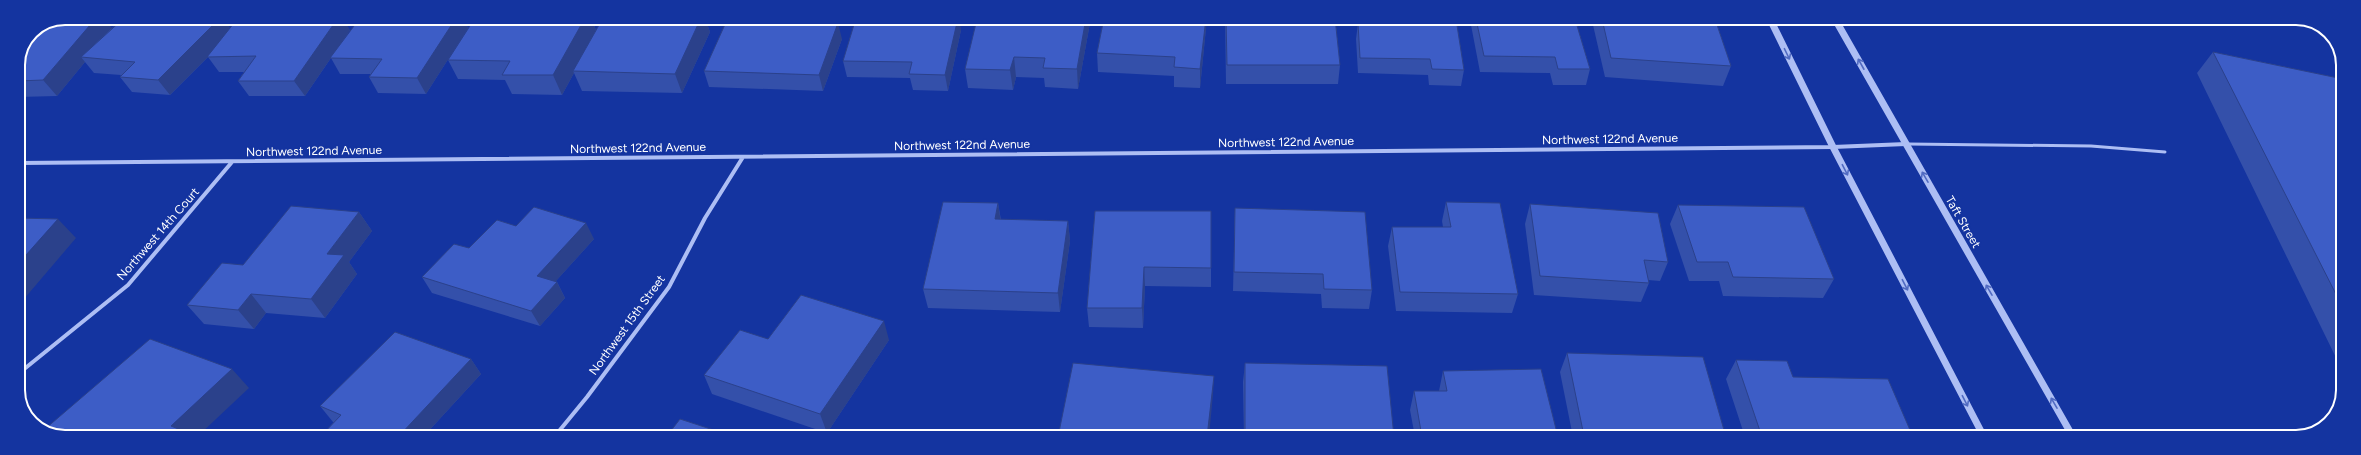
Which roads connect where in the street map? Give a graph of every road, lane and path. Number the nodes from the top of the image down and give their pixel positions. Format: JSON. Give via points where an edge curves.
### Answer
{"nodes":[{"id":1,"x":1773,"y":25,"type":"edge"},
{"id":2,"x":1838,"y":25,"type":"edge"},
{"id":3,"x":1906,"y":144,"type":"junction"},
{"id":4,"x":1833,"y":147,"type":"junction"},
{"id":5,"x":2165,"y":152,"type":"dead end"},
{"id":6,"x":743,"y":157,"type":"junction"},
{"id":7,"x":232,"y":162,"type":"junction"},
{"id":8,"x":25,"y":163,"type":"edge"},
{"id":9,"x":25,"y":368,"type":"edge"},
{"id":10,"x":560,"y":430,"type":"edge"},
{"id":11,"x":1980,"y":430,"type":"edge"},
{"id":12,"x":2069,"y":430,"type":"edge"}],
"edges":[{"from":1,"to":4,"type":"street","one_way":true},
{"from":3,"to":2,"type":"street","name":"Taft Street","one_way":true},
{"from":3,"to":4,"type":"street","name":"Northwest 122nd Avenue"},
{"from":3,"to":5,"type":"lane","via":[[2090,146]]},
{"from":12,"to":3,"type":"street","name":"Taft Street","one_way":true},
{"from":4,"to":6,"type":"street","name":"Northwest 122nd Avenue"},
{"from":4,"to":11,"type":"street","one_way":true},
{"from":6,"to":7,"type":"street","name":"Northwest 122nd Avenue"},
{"from":6,"to":10,"type":"street","name":"Northwest 15th Street","via":[[705,218],[669,287]]},
{"from":7,"to":8,"type":"street","name":"Northwest 122nd Avenue"},
{"from":7,"to":9,"type":"street","name":"Northwest 14th Court","via":[[128,285]]}]}
